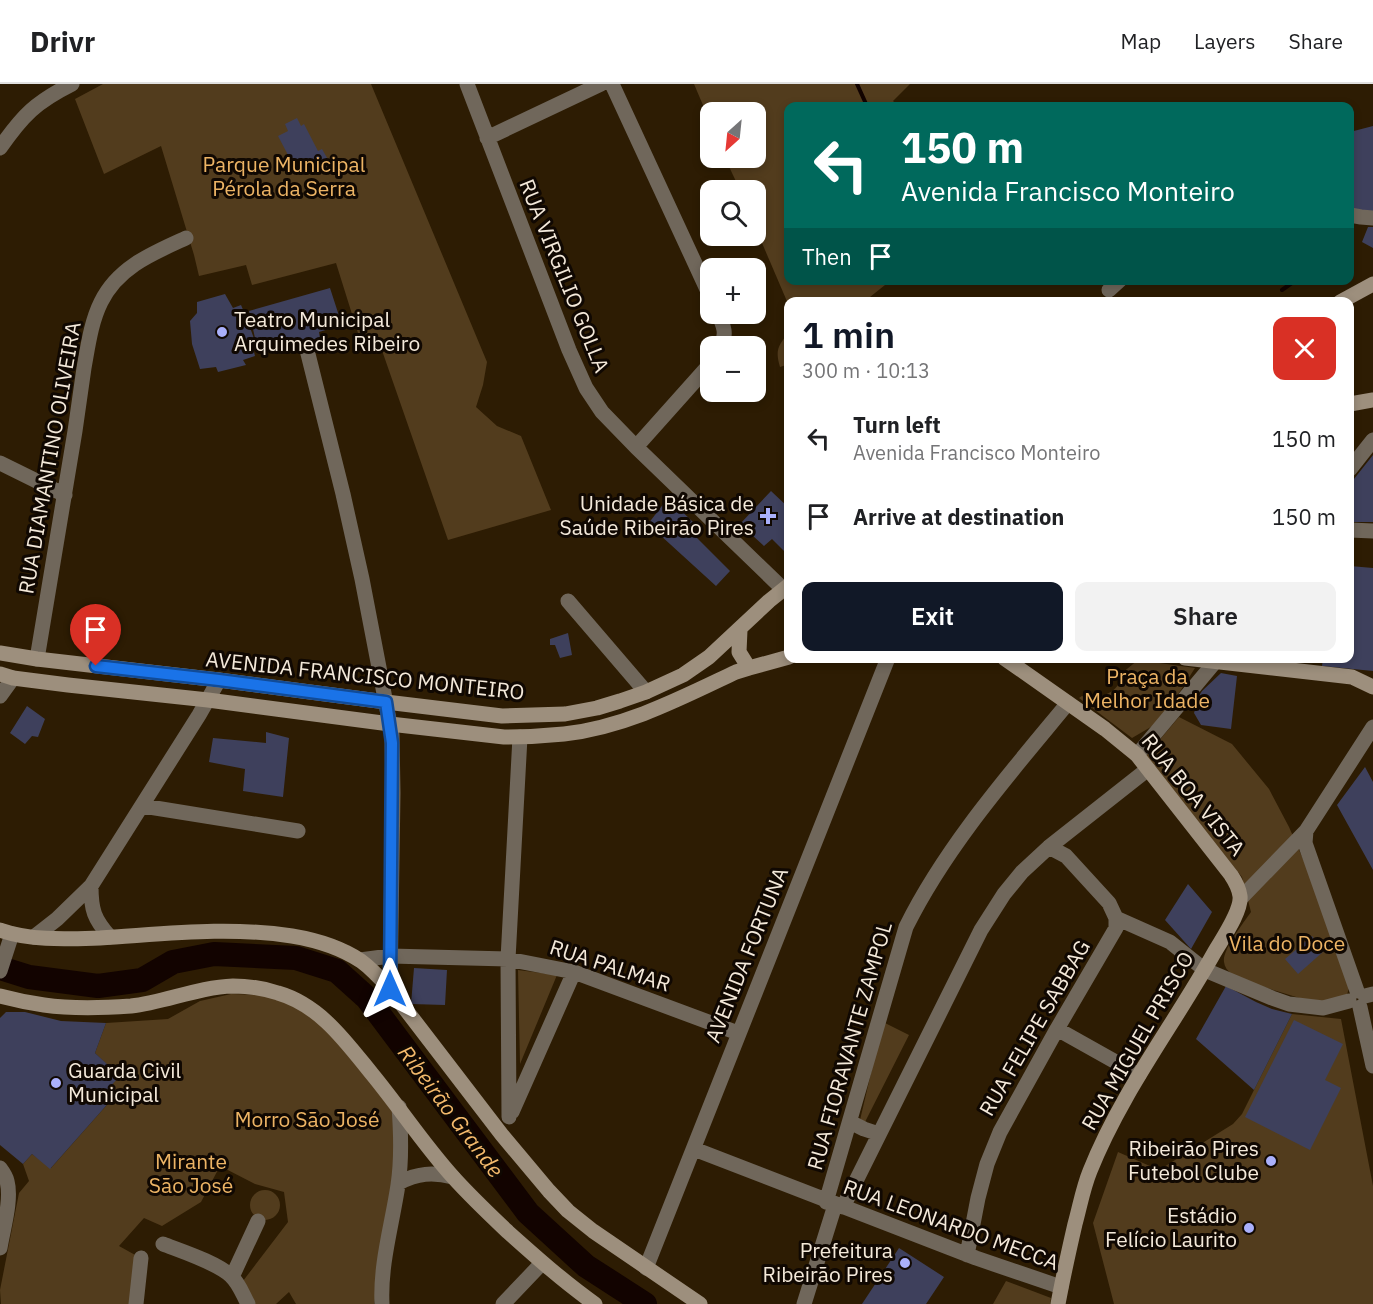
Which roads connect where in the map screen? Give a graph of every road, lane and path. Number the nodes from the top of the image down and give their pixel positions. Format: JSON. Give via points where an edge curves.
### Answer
{"nodes":[{"id":1,"x":72,"y":84,"type":"edge"},
{"id":2,"x":466,"y":84,"type":"edge"},
{"id":3,"x":601,"y":84,"type":"edge"},
{"id":4,"x":612,"y":84,"type":"edge"},
{"id":5,"x":487,"y":138,"type":"junction"},
{"id":6,"x":0,"y":148,"type":"edge"},
{"id":7,"x":1354,"y":216,"type":"edge"},
{"id":8,"x":1373,"y":218,"type":"edge"},
{"id":9,"x":186,"y":238,"type":"dead end"},
{"id":10,"x":700,"y":274,"type":"edge"},
{"id":11,"x":1373,"y":284,"type":"edge"},
{"id":12,"x":1349,"y":297,"type":"edge"},
{"id":13,"x":308,"y":354,"type":"dead end"},
{"id":14,"x":700,"y":375,"type":"edge"},
{"id":15,"x":1373,"y":400,"type":"edge"},
{"id":16,"x":1354,"y":403,"type":"edge"},
{"id":17,"x":1373,"y":440,"type":"edge"},
{"id":18,"x":636,"y":447,"type":"junction"},
{"id":19,"x":0,"y":463,"type":"edge"},
{"id":20,"x":1354,"y":464,"type":"edge"},
{"id":21,"x":65,"y":495,"type":"junction"},
{"id":22,"x":1354,"y":530,"type":"edge"},
{"id":23,"x":1373,"y":531,"type":"edge"},
{"id":24,"x":784,"y":585,"type":"edge"},
{"id":25,"x":784,"y":589,"type":"edge"},
{"id":26,"x":568,"y":601,"type":"dead end"},
{"id":27,"x":740,"y":630,"type":"junction"},
{"id":28,"x":0,"y":653,"type":"edge"},
{"id":29,"x":784,"y":658,"type":"edge"},
{"id":30,"x":37,"y":659,"type":"junction"},
{"id":31,"x":886,"y":663,"type":"edge"},
{"id":32,"x":1204,"y":663,"type":"edge"},
{"id":33,"x":1232,"y":663,"type":"edge"},
{"id":34,"x":1026,"y":665,"type":"edge"},
{"id":35,"x":748,"y":668,"type":"junction"},
{"id":36,"x":6,"y":676,"type":"edge"},
{"id":37,"x":219,"y":680,"type":"junction"},
{"id":38,"x":1373,"y":687,"type":"edge"},
{"id":39,"x":646,"y":692,"type":"junction"},
{"id":40,"x":0,"y":696,"type":"edge"},
{"id":41,"x":208,"y":700,"type":"junction"},
{"id":42,"x":386,"y":702,"type":"junction"},
{"id":43,"x":1068,"y":703,"type":"junction"},
{"id":44,"x":390,"y":724,"type":"junction"},
{"id":45,"x":1373,"y":727,"type":"edge"},
{"id":46,"x":520,"y":737,"type":"junction"},
{"id":47,"x":1137,"y":755,"type":"junction"},
{"id":48,"x":1148,"y":769,"type":"junction"},
{"id":49,"x":143,"y":806,"type":"junction"},
{"id":50,"x":298,"y":831,"type":"dead end"},
{"id":51,"x":1306,"y":831,"type":"junction"},
{"id":52,"x":1049,"y":847,"type":"junction"},
{"id":53,"x":91,"y":886,"type":"junction"},
{"id":54,"x":1240,"y":903,"type":"junction"},
{"id":55,"x":1116,"y":918,"type":"junction"},
{"id":56,"x":6,"y":932,"type":"edge"},
{"id":57,"x":34,"y":937,"type":"junction"},
{"id":58,"x":110,"y":937,"type":"junction"},
{"id":59,"x":390,"y":956,"type":"junction"},
{"id":60,"x":428,"y":957,"type":"junction"},
{"id":61,"x":508,"y":959,"type":"junction"},
{"id":62,"x":360,"y":960,"type":"junction"},
{"id":63,"x":1204,"y":970,"type":"junction"},
{"id":64,"x":0,"y":971,"type":"edge"},
{"id":65,"x":574,"y":972,"type":"junction"},
{"id":66,"x":390,"y":982,"type":"junction"},
{"id":67,"x":0,"y":996,"type":"edge"},
{"id":68,"x":1361,"y":998,"type":"edge"},
{"id":69,"x":1057,"y":1029,"type":"junction"},
{"id":70,"x":738,"y":1033,"type":"junction"},
{"id":71,"x":1373,"y":1066,"type":"edge"},
{"id":72,"x":1139,"y":1075,"type":"junction"},
{"id":73,"x":399,"y":1107,"type":"junction"},
{"id":74,"x":850,"y":1122,"type":"junction"},
{"id":75,"x":879,"y":1134,"type":"junction"},
{"id":76,"x":694,"y":1149,"type":"junction"},
{"id":77,"x":0,"y":1168,"type":"edge"},
{"id":78,"x":453,"y":1177,"type":"junction"},
{"id":79,"x":399,"y":1183,"type":"junction"},
{"id":80,"x":835,"y":1205,"type":"junction"},
{"id":81,"x":258,"y":1221,"type":"dead end"},
{"id":82,"x":163,"y":1244,"type":"dead end"},
{"id":83,"x":0,"y":1248,"type":"edge"},
{"id":84,"x":967,"y":1255,"type":"junction"},
{"id":85,"x":141,"y":1258,"type":"dead end"},
{"id":86,"x":542,"y":1263,"type":"junction"},
{"id":87,"x":646,"y":1268,"type":"junction"},
{"id":88,"x":232,"y":1277,"type":"junction"},
{"id":89,"x":1061,"y":1287,"type":"junction"},
{"id":90,"x":136,"y":1304,"type":"edge"},
{"id":91,"x":248,"y":1304,"type":"edge"},
{"id":92,"x":382,"y":1304,"type":"edge"},
{"id":93,"x":503,"y":1304,"type":"edge"},
{"id":94,"x":595,"y":1304,"type":"edge"},
{"id":95,"x":700,"y":1304,"type":"edge"},
{"id":96,"x":804,"y":1304,"type":"edge"},
{"id":97,"x":1058,"y":1304,"type":"edge"}],
"edges":[{"from":1,"to":6,"type":"street","via":[[31,109]]},
{"from":2,"to":5,"type":"street","name":"RUA VIRGILIO GOLLA"},
{"from":3,"to":5,"type":"street"},
{"from":4,"to":10,"type":"street"},
{"from":5,"to":18,"type":"street","name":"RUA VIRGILIO GOLLA","via":[[586,388],[602,412]]},
{"from":7,"to":8,"type":"street"},
{"from":9,"to":21,"type":"street","name":"RUA DIAMANTINO OLIVEIRA","via":[[136,263],[116,280],[101,302],[87,350]]},
{"from":11,"to":12,"type":"main road"},
{"from":13,"to":42,"type":"street","via":[[362,579]]},
{"from":14,"to":18,"type":"street"},
{"from":15,"to":16,"type":"main road"},
{"from":17,"to":20,"type":"street"},
{"from":18,"to":24,"type":"street","name":"RUA VIRGILIO GOLLA"},
{"from":19,"to":21,"type":"street"},
{"from":21,"to":30,"type":"street","name":"RUA DIAMANTINO OLIVEIRA"},
{"from":22,"to":23,"type":"street"},
{"from":25,"to":27,"type":"main road","name":"AVENIDA FRANCISCO MONTEIRO"},
{"from":26,"to":39,"type":"street"},
{"from":27,"to":35,"type":"main road","via":[[739,652]]},
{"from":27,"to":39,"type":"main road","name":"AVENIDA FRANCISCO MONTEIRO","via":[[697,666]]},
{"from":28,"to":30,"type":"main road","name":"AVENIDA FRANCISCO MONTEIRO"},
{"from":29,"to":35,"type":"main road","name":"AVENIDA FRANCISCO MONTEIRO"},
{"from":30,"to":37,"type":"main road","name":"AVENIDA FRANCISCO MONTEIRO"},
{"from":31,"to":70,"type":"street","name":"AVENIDA FORTUNA"},
{"from":32,"to":47,"type":"street"},
{"from":33,"to":38,"type":"main road","via":[[1352,677]]},
{"from":34,"to":43,"type":"main road","name":"RUA BOA VISTA"},
{"from":35,"to":46,"type":"main road","name":"AVENIDA FRANCISCO MONTEIRO","via":[[627,720],[565,734]]},
{"from":36,"to":40,"type":"street"},
{"from":36,"to":41,"type":"main road","name":"AVENIDA FRANCISCO MONTEIRO"},
{"from":37,"to":41,"type":"street"},
{"from":37,"to":42,"type":"main road","name":"AVENIDA FRANCISCO MONTEIRO"},
{"from":39,"to":42,"type":"main road","name":"AVENIDA FRANCISCO MONTEIRO","via":[[597,708],[545,715],[502,716]]},
{"from":41,"to":44,"type":"main road","name":"AVENIDA FRANCISCO MONTEIRO"},
{"from":41,"to":49,"type":"street"},
{"from":42,"to":44,"type":"street"},
{"from":43,"to":47,"type":"main road","name":"RUA BOA VISTA"},
{"from":43,"to":74,"type":"street","name":"RUA FIORAVANTE ZAMPOL","via":[[992,796],[916,907],[898,950]]},
{"from":44,"to":46,"type":"main road","name":"AVENIDA FRANCISCO MONTEIRO"},
{"from":44,"to":59,"type":"street"},
{"from":45,"to":51,"type":"street"},
{"from":46,"to":61,"type":"street"},
{"from":47,"to":48,"type":"main road","name":"RUA BOA VISTA"},
{"from":48,"to":52,"type":"street"},
{"from":48,"to":54,"type":"main road","name":"RUA BOA VISTA","via":[[1231,875]]},
{"from":49,"to":50,"type":"street"},
{"from":49,"to":53,"type":"street"},
{"from":51,"to":54,"type":"street"},
{"from":51,"to":68,"type":"street","via":[[1307,850]]},
{"from":52,"to":55,"type":"street","via":[[1066,856],[1109,903]]},
{"from":52,"to":75,"type":"street","via":[[1016,879],[981,930]]},
{"from":53,"to":57,"type":"street"},
{"from":53,"to":58,"type":"street","via":[[95,917]]},
{"from":54,"to":63,"type":"main road","name":"RUA MIGUEL PRISCO"},
{"from":55,"to":63,"type":"street","via":[[1170,942]]},
{"from":55,"to":69,"type":"street","name":"RUA FELIPE SABBAG","via":[[1116,928]]},
{"from":56,"to":57,"type":"main road"},
{"from":56,"to":64,"type":"street","via":[[8,949]]},
{"from":57,"to":58,"type":"main road"},
{"from":58,"to":62,"type":"main road","via":[[187,931],[267,932],[310,939]]},
{"from":59,"to":60,"type":"street","name":"RUA PALMAR"},
{"from":59,"to":62,"type":"street","name":"RUA PALMAR"},
{"from":59,"to":66,"type":"street"},
{"from":60,"to":61,"type":"street","name":"RUA PALMAR"},
{"from":60,"to":66,"type":"street","name":"RUA PALMAR"},
{"from":61,"to":65,"type":"street","name":"RUA PALMAR"},
{"from":61,"to":65,"type":"street","via":[[510,1117]]},
{"from":62,"to":66,"type":"main road"},
{"from":63,"to":68,"type":"street","via":[[1289,1004],[1323,1008]]},
{"from":63,"to":72,"type":"main road","name":"RUA MIGUEL PRISCO"},
{"from":65,"to":70,"type":"street","name":"RUA PALMAR"},
{"from":66,"to":87,"type":"main road","via":[[549,1191],[593,1231]]},
{"from":67,"to":73,"type":"main road","via":[[46,1006],[86,1007],[131,1006],[232,986],[280,993],[326,1020]]},
{"from":68,"to":71,"type":"street"},
{"from":69,"to":72,"type":"street"},
{"from":69,"to":84,"type":"street","name":"RUA FELIPE SABBAG","via":[[1000,1132],[987,1164]]},
{"from":70,"to":76,"type":"street","name":"AVENIDA FORTUNA"},
{"from":72,"to":89,"type":"main road","name":"RUA MIGUEL PRISCO","via":[[1089,1174]]},
{"from":73,"to":78,"type":"main road"},
{"from":73,"to":79,"type":"street"},
{"from":74,"to":75,"type":"street"},
{"from":74,"to":80,"type":"street","name":"RUA FIORAVANTE ZAMPOL"},
{"from":75,"to":80,"type":"street"},
{"from":76,"to":80,"type":"street","name":"RUA LEONARDO MECCA"},
{"from":76,"to":87,"type":"street","name":"AVENIDA FORTUNA"},
{"from":77,"to":83,"type":"street","via":[[8,1190]]},
{"from":78,"to":79,"type":"street","via":[[431,1173]]},
{"from":78,"to":86,"type":"main road"},
{"from":79,"to":92,"type":"street","via":[[381,1282]]},
{"from":80,"to":84,"type":"street","name":"RUA LEONARDO MECCA"},
{"from":80,"to":96,"type":"street"},
{"from":81,"to":88,"type":"street"},
{"from":82,"to":88,"type":"street","via":[[204,1260]]},
{"from":84,"to":89,"type":"street","name":"RUA LEONARDO MECCA"},
{"from":85,"to":90,"type":"street"},
{"from":86,"to":93,"type":"street"},
{"from":86,"to":94,"type":"main road"},
{"from":87,"to":95,"type":"main road"},
{"from":88,"to":91,"type":"street"},
{"from":89,"to":97,"type":"main road","name":"RUA MIGUEL PRISCO"}]}
